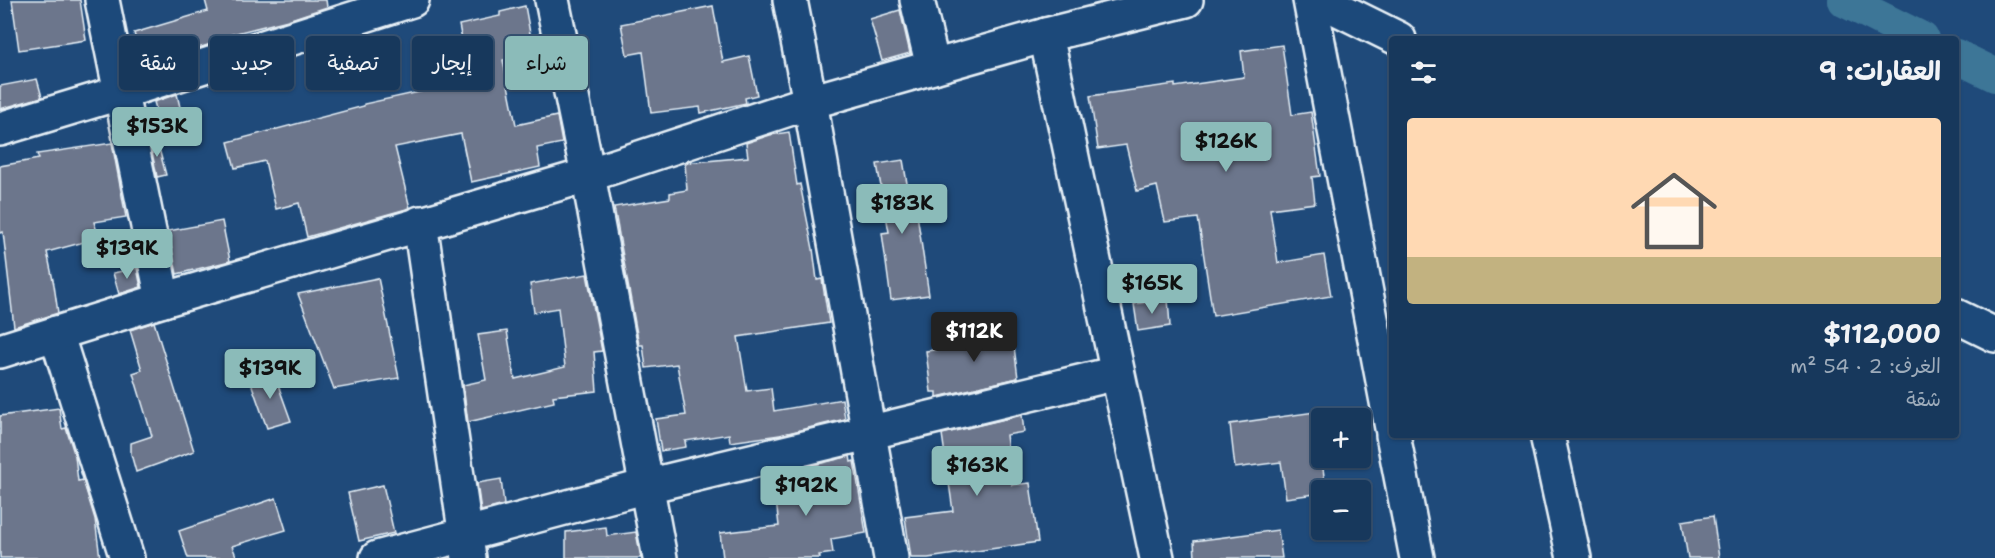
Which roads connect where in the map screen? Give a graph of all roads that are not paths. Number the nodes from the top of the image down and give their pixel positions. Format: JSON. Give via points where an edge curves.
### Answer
{"nodes":[{"id":1,"x":102,"y":0,"type":"edge"},
{"id":2,"x":412,"y":0,"type":"edge"},
{"id":3,"x":552,"y":0,"type":"edge"},
{"id":4,"x":790,"y":0,"type":"edge"},
{"id":5,"x":917,"y":0,"type":"edge"},
{"id":6,"x":1186,"y":0,"type":"edge"},
{"id":7,"x":1310,"y":0,"type":"edge"},
{"id":8,"x":1320,"y":0,"type":"edge"},
{"id":9,"x":338,"y":11,"type":"edge"},
{"id":10,"x":1046,"y":35,"type":"junction"},
{"id":11,"x":1393,"y":36,"type":"edge"},
{"id":12,"x":933,"y":67,"type":"junction"},
{"id":13,"x":119,"y":93,"type":"junction"},
{"id":14,"x":810,"y":102,"type":"junction"},
{"id":15,"x":0,"y":129,"type":"edge"},
{"id":16,"x":588,"y":175,"type":"junction"},
{"id":17,"x":420,"y":224,"type":"junction"},
{"id":18,"x":163,"y":300,"type":"junction"},
{"id":19,"x":1959,"y":317,"type":"edge"},
{"id":20,"x":56,"y":333,"type":"junction"},
{"id":21,"x":1995,"y":335,"type":"edge"},
{"id":22,"x":0,"y":351,"type":"edge"},
{"id":23,"x":1117,"y":373,"type":"junction"},
{"id":24,"x":1389,"y":412,"type":"edge"},
{"id":25,"x":868,"y":432,"type":"junction"},
{"id":26,"x":1394,"y":438,"type":"edge"},
{"id":27,"x":1548,"y":438,"type":"edge"},
{"id":28,"x":647,"y":486,"type":"junction"},
{"id":29,"x":467,"y":546,"type":"edge"},
{"id":30,"x":127,"y":558,"type":"edge"},
{"id":31,"x":377,"y":558,"type":"edge"},
{"id":32,"x":660,"y":558,"type":"edge"},
{"id":33,"x":891,"y":558,"type":"edge"},
{"id":34,"x":1157,"y":558,"type":"edge"},
{"id":35,"x":1417,"y":558,"type":"edge"},
{"id":36,"x":1574,"y":558,"type":"edge"}],
"edges":[{"from":1,"to":13,"type":"street"},
{"from":2,"to":9,"type":"street"},
{"from":3,"to":16,"type":"street"},
{"from":4,"to":14,"type":"street"},
{"from":5,"to":12,"type":"street"},
{"from":6,"to":10,"type":"street"},
{"from":7,"to":24,"type":"street"},
{"from":8,"to":11,"type":"street"},
{"from":9,"to":13,"type":"street"},
{"from":10,"to":12,"type":"street"},
{"from":10,"to":23,"type":"street"},
{"from":12,"to":14,"type":"street"},
{"from":13,"to":15,"type":"street"},
{"from":13,"to":18,"type":"street"},
{"from":14,"to":16,"type":"street"},
{"from":14,"to":25,"type":"street"},
{"from":16,"to":17,"type":"street"},
{"from":16,"to":28,"type":"street"},
{"from":17,"to":18,"type":"street"},
{"from":17,"to":29,"type":"street"},
{"from":18,"to":20,"type":"street"},
{"from":19,"to":21,"type":"street"},
{"from":20,"to":22,"type":"street"},
{"from":20,"to":30,"type":"street"},
{"from":23,"to":25,"type":"street"},
{"from":23,"to":34,"type":"street"},
{"from":25,"to":28,"type":"street"},
{"from":25,"to":33,"type":"street"},
{"from":26,"to":35,"type":"street"},
{"from":27,"to":36,"type":"street"},
{"from":28,"to":29,"type":"street"},
{"from":28,"to":32,"type":"street"},
{"from":29,"to":31,"type":"street"}]}
